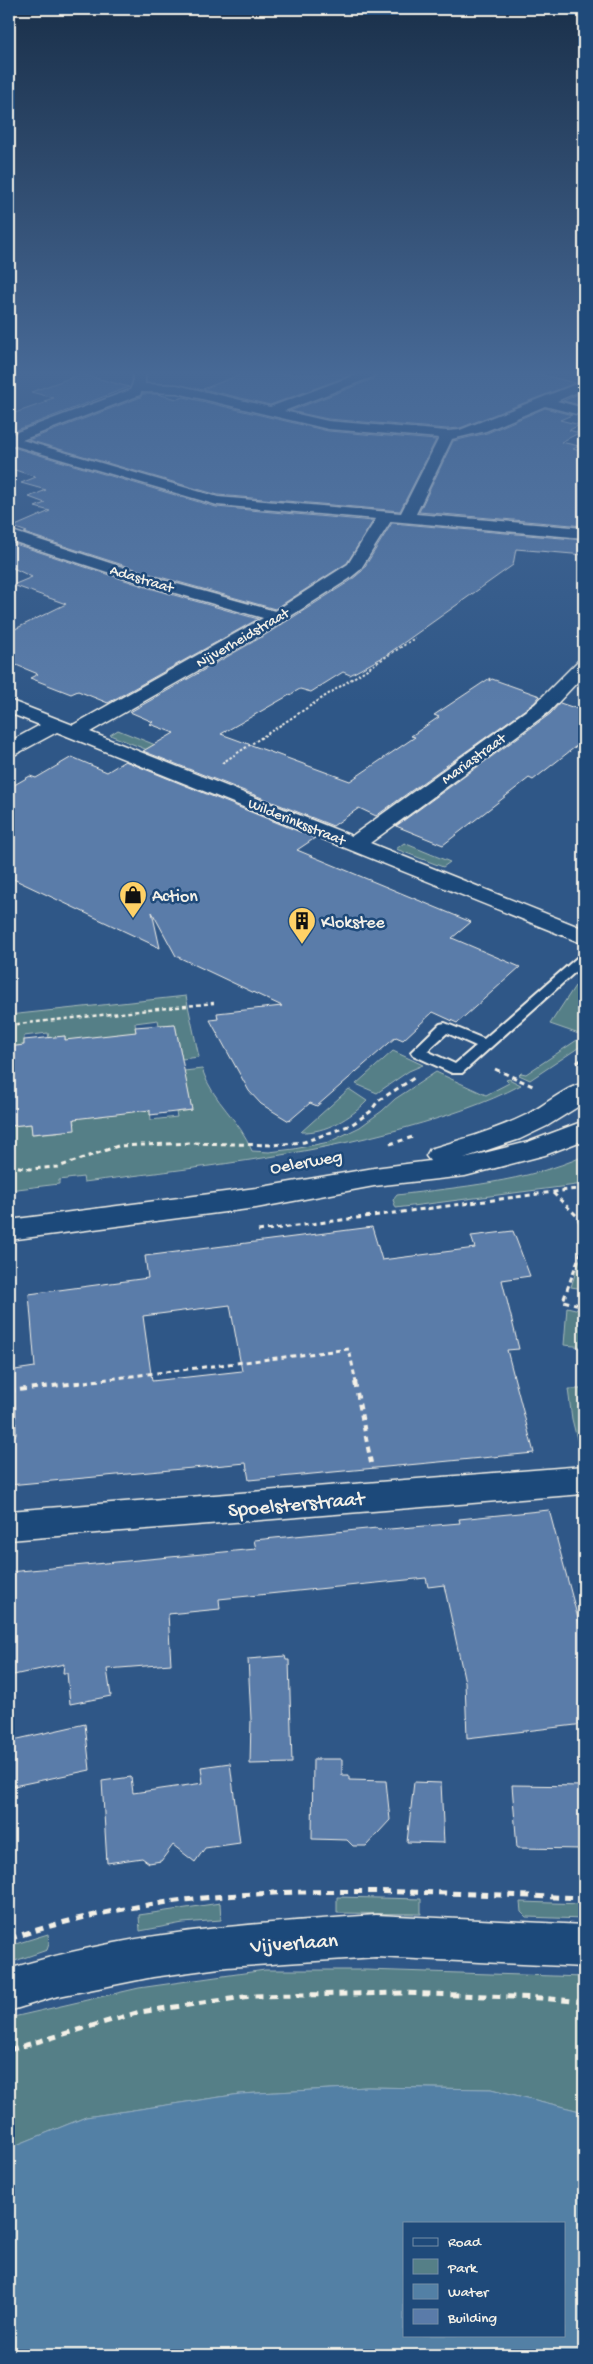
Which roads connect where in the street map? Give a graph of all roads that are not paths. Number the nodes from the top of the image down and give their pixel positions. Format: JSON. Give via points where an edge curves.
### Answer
{"nodes":[{"id":1,"x":160,"y":484,"type":"edge"},
{"id":2,"x":423,"y":484,"type":"edge"},
{"id":3,"x":386,"y":516,"type":"junction"},
{"id":4,"x":406,"y":518,"type":"junction"},
{"id":5,"x":584,"y":533,"type":"edge"},
{"id":6,"x":9,"y":535,"type":"edge"},
{"id":7,"x":277,"y":617,"type":"junction"},
{"id":8,"x":584,"y":665,"type":"edge"},
{"id":9,"x":9,"y":706,"type":"edge"},
{"id":10,"x":55,"y":725,"type":"junction"},
{"id":11,"x":74,"y":732,"type":"junction"},
{"id":12,"x":9,"y":750,"type":"edge"},
{"id":13,"x":355,"y":844,"type":"junction"},
{"id":14,"x":584,"y":937,"type":"edge"},
{"id":15,"x":584,"y":958,"type":"edge"},
{"id":16,"x":486,"y":1045,"type":"junction"},
{"id":17,"x":584,"y":1091,"type":"edge"},
{"id":18,"x":584,"y":1130,"type":"edge"},
{"id":19,"x":374,"y":1177,"type":"junction"},
{"id":20,"x":9,"y":1230,"type":"edge"},
{"id":21,"x":584,"y":1480,"type":"edge"},
{"id":22,"x":9,"y":1526,"type":"edge"},
{"id":23,"x":584,"y":1946,"type":"edge"},
{"id":24,"x":9,"y":1990,"type":"edge"}],
"edges":[{"from":1,"to":3,"type":"street","via":[[217,501]]},
{"from":2,"to":4,"type":"street"},
{"from":3,"to":4,"type":"street"},
{"from":3,"to":7,"type":"street","name":"Nijverheidstraat","via":[[354,567]]},
{"from":4,"to":5,"type":"street"},
{"from":6,"to":7,"type":"street","name":"Adastraat","via":[[153,582]]},
{"from":7,"to":11,"type":"street","name":"Nijverheidstraat"},
{"from":8,"to":13,"type":"street","name":"Mariastraat","via":[[542,708]]},
{"from":9,"to":10,"type":"street","name":"Wilderinksstraat"},
{"from":10,"to":11,"type":"street","name":"Wilderinksstraat"},
{"from":10,"to":12,"type":"street"},
{"from":11,"to":13,"type":"street","name":"Wilderinksstraat"},
{"from":13,"to":14,"type":"street","name":"Wilderinksstraat"},
{"from":15,"to":16,"type":"lane"},
{"from":16,"to":16,"type":"lane","via":[[445,1027],[418,1052],[457,1070]]},
{"from":17,"to":19,"type":"street","name":"Oelerweg","via":[[538,1120],[510,1133]]},
{"from":18,"to":19,"type":"street","name":"Oelerweg","via":[[535,1149],[465,1167]]},
{"from":19,"to":20,"type":"street","name":"Oelerweg","via":[[256,1198]]},
{"from":21,"to":22,"type":"street","name":"Spoelsterstraat"},
{"from":23,"to":24,"type":"street","name":"Vijverlaan","via":[[376,1936],[227,1946],[154,1956],[54,1976]]}]}
